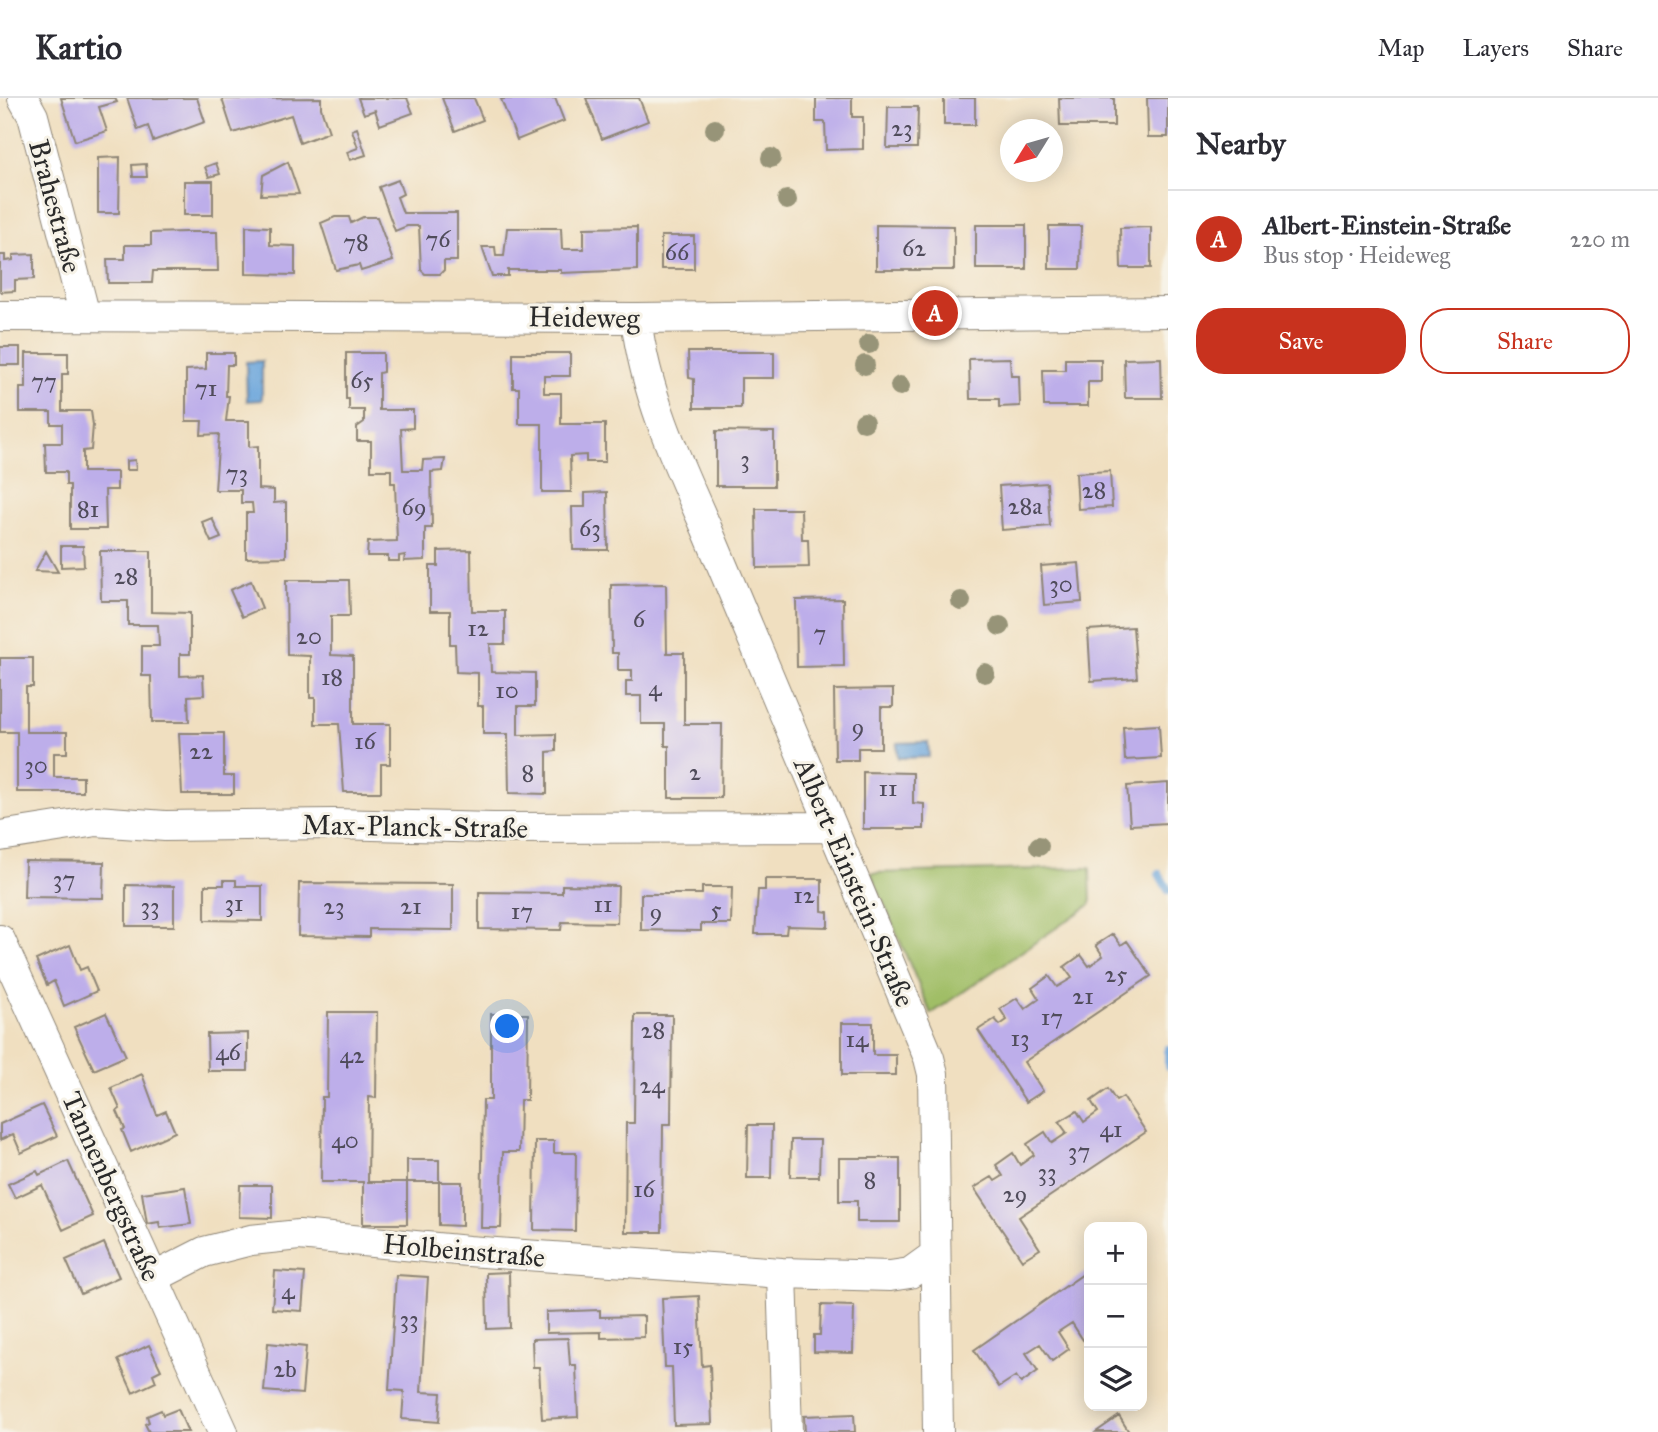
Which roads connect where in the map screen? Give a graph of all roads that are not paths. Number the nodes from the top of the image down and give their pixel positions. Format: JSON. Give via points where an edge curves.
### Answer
{"nodes":[{"id":1,"x":23,"y":98,"type":"edge"},
{"id":2,"x":1168,"y":312,"type":"edge"},
{"id":3,"x":0,"y":316,"type":"edge"},
{"id":4,"x":85,"y":316,"type":"junction"},
{"id":5,"x":636,"y":318,"type":"junction"},
{"id":6,"x":831,"y":827,"type":"junction"},
{"id":7,"x":0,"y":836,"type":"edge"},
{"id":8,"x":0,"y":940,"type":"edge"},
{"id":9,"x":935,"y":1255,"type":"junction"},
{"id":10,"x":782,"y":1273,"type":"junction"},
{"id":11,"x":153,"y":1278,"type":"junction"},
{"id":12,"x":222,"y":1432,"type":"edge"},
{"id":13,"x":787,"y":1432,"type":"edge"},
{"id":14,"x":938,"y":1432,"type":"edge"}],
"edges":[{"from":1,"to":4,"type":"street","name":"Brahestraße","via":[[33,116]]},
{"from":2,"to":5,"type":"street","name":"Heideweg"},
{"from":3,"to":4,"type":"street","name":"Heideweg"},
{"from":4,"to":5,"type":"street","name":"Heideweg"},
{"from":5,"to":6,"type":"street","name":"Albert-Einstein-Straße","via":[[641,359],[667,441]]},
{"from":6,"to":7,"type":"street","name":"Max-Planck-Straße","via":[[165,826],[96,821]]},
{"from":6,"to":9,"type":"street","name":"Albert-Einstein-Straße","via":[[933,1074]]},
{"from":8,"to":11,"type":"street","name":"Tannenbergstraße"},
{"from":9,"to":10,"type":"street","name":"Holbeinstraße","via":[[910,1273],[890,1276]]},
{"from":9,"to":14,"type":"street","name":"Albert-Einstein-Straße"},
{"from":10,"to":11,"type":"street","name":"Holbeinstraße","via":[[299,1235],[251,1240],[204,1252]]},
{"from":10,"to":13,"type":"street"},
{"from":11,"to":12,"type":"street","name":"Tannenbergstraße"}]}
